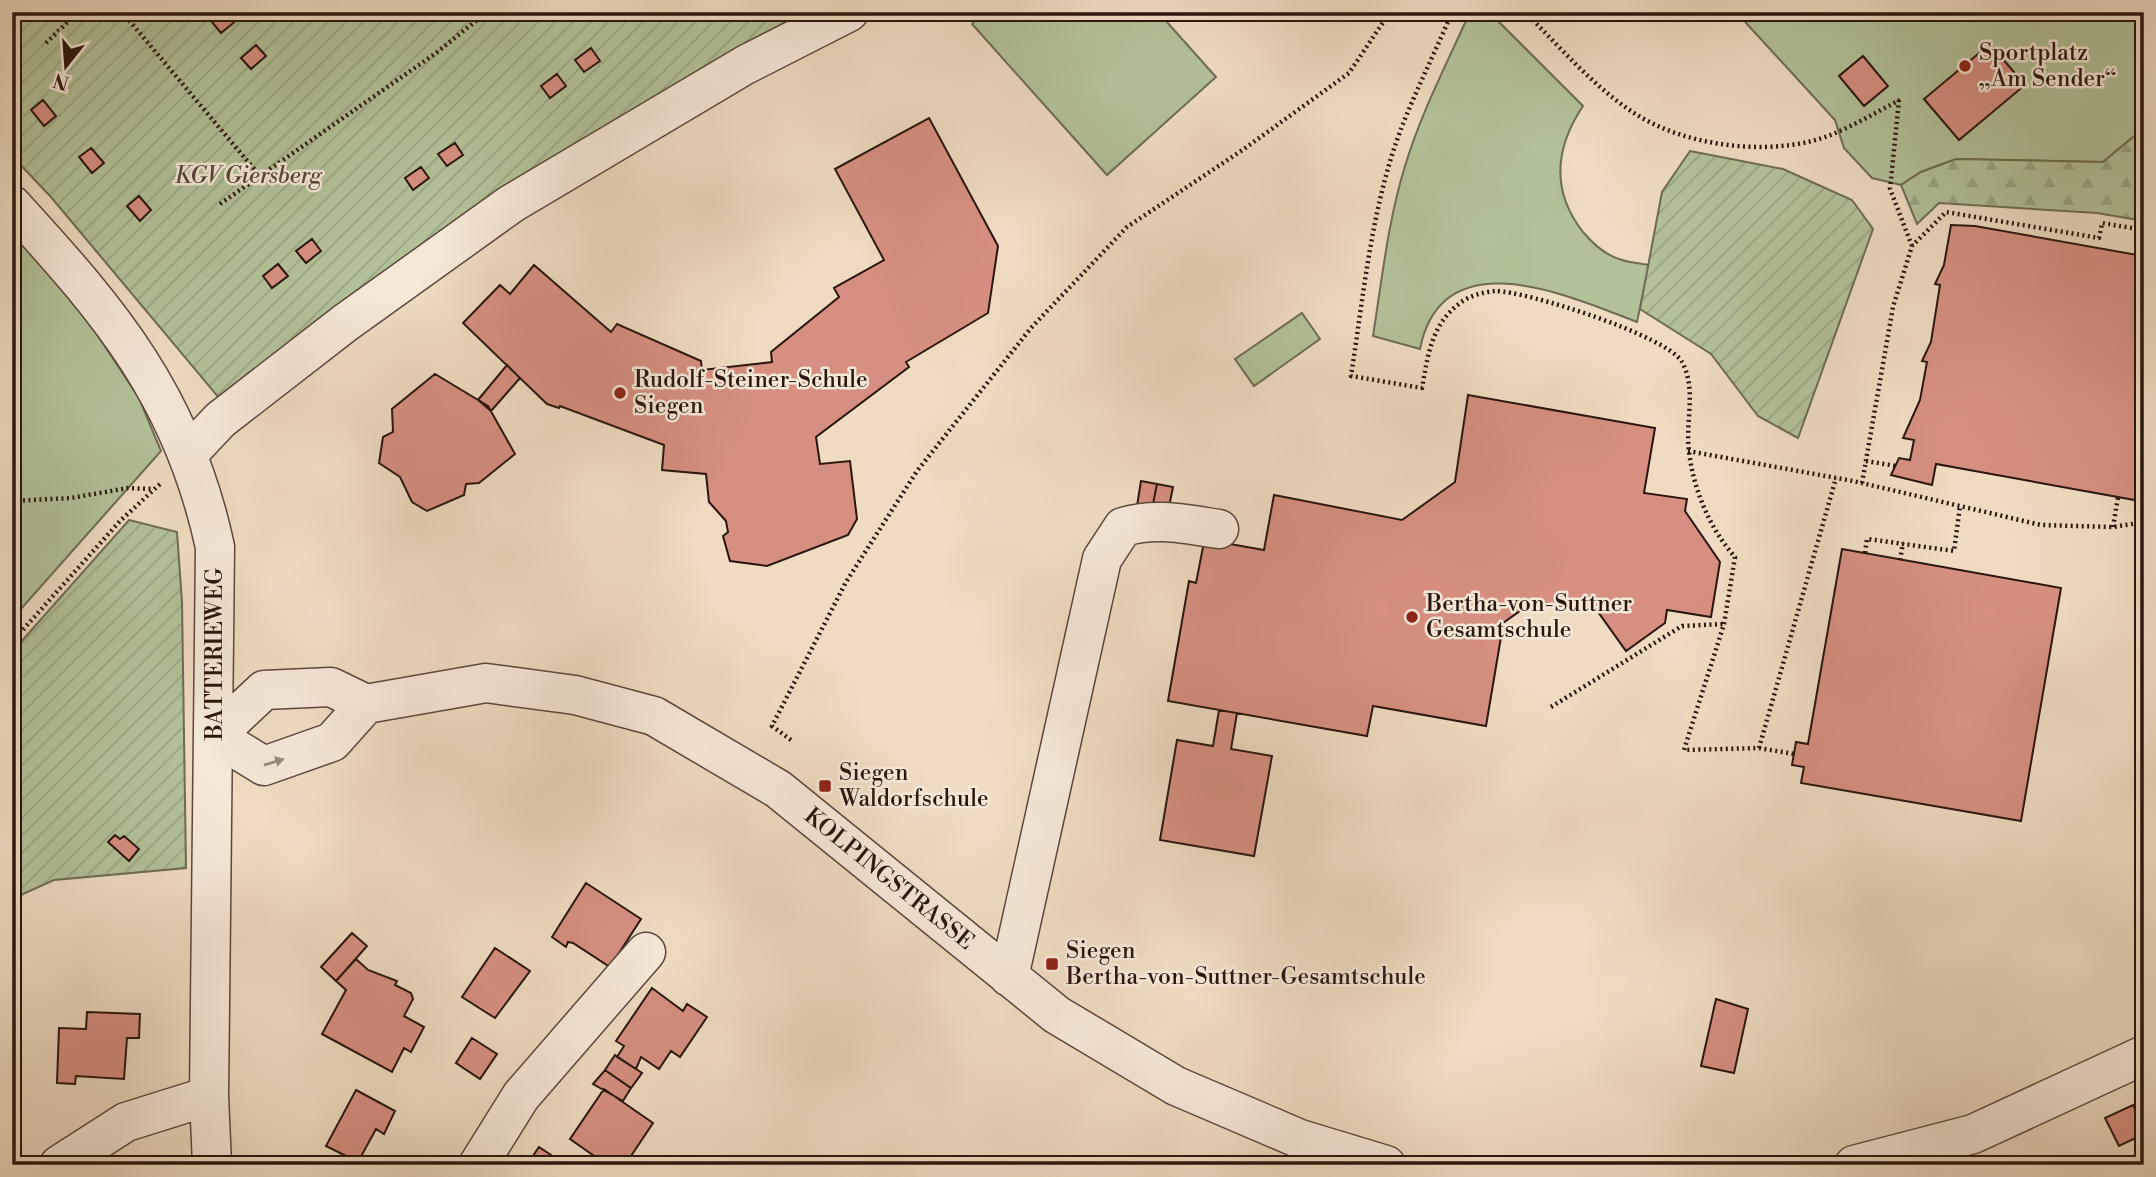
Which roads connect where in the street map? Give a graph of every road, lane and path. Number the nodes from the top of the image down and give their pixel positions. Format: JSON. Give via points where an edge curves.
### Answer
{"nodes":[{"id":1,"x":78,"y":12,"type":"edge"},
{"id":2,"x":122,"y":12,"type":"edge"},
{"id":3,"x":487,"y":12,"type":"edge"},
{"id":4,"x":849,"y":12,"type":"edge"},
{"id":5,"x":1390,"y":12,"type":"edge"},
{"id":6,"x":1452,"y":12,"type":"edge"},
{"id":7,"x":1525,"y":12,"type":"edge"},
{"id":8,"x":46,"y":43,"type":"dead end"},
{"id":9,"x":260,"y":176,"type":"junction"},
{"id":10,"x":220,"y":204,"type":"dead end"},
{"id":11,"x":12,"y":205,"type":"edge"},
{"id":12,"x":2144,"y":230,"type":"edge"},
{"id":13,"x":1912,"y":246,"type":"junction"},
{"id":14,"x":1688,"y":451,"type":"junction"},
{"id":15,"x":189,"y":453,"type":"junction"},
{"id":16,"x":1866,"y":461,"type":"junction"},
{"id":17,"x":1896,"y":466,"type":"dead end"},
{"id":18,"x":1836,"y":478,"type":"junction"},
{"id":19,"x":1862,"y":483,"type":"junction"},
{"id":20,"x":154,"y":489,"type":"junction"},
{"id":21,"x":2118,"y":497,"type":"dead end"},
{"id":22,"x":12,"y":501,"type":"edge"},
{"id":23,"x":1960,"y":506,"type":"junction"},
{"id":24,"x":2144,"y":522,"type":"edge"},
{"id":25,"x":2113,"y":527,"type":"junction"},
{"id":26,"x":1219,"y":529,"type":"dead end"},
{"id":27,"x":1903,"y":544,"type":"junction"},
{"id":28,"x":1865,"y":553,"type":"dead end"},
{"id":29,"x":1900,"y":560,"type":"dead end"},
{"id":30,"x":1724,"y":624,"type":"junction"},
{"id":31,"x":12,"y":642,"type":"edge"},
{"id":32,"x":366,"y":704,"type":"junction"},
{"id":33,"x":1551,"y":707,"type":"dead end"},
{"id":34,"x":215,"y":736,"type":"junction"},
{"id":35,"x":791,"y":740,"type":"dead end"},
{"id":36,"x":1759,"y":748,"type":"junction"},
{"id":37,"x":1794,"y":754,"type":"dead end"},
{"id":38,"x":646,"y":952,"type":"dead end"},
{"id":39,"x":1009,"y":977,"type":"junction"},
{"id":40,"x":2144,"y":1055,"type":"edge"},
{"id":41,"x":209,"y":1096,"type":"junction"},
{"id":42,"x":59,"y":1165,"type":"edge"},
{"id":43,"x":212,"y":1165,"type":"edge"},
{"id":44,"x":478,"y":1165,"type":"edge"},
{"id":45,"x":1386,"y":1165,"type":"edge"},
{"id":46,"x":1854,"y":1165,"type":"edge"}],
"edges":[{"from":1,"to":8,"type":"path"},
{"from":2,"to":9,"type":"path"},
{"from":3,"to":9,"type":"path"},
{"from":4,"to":15,"type":"street","via":[[745,65],[511,204],[345,323],[220,420]]},
{"from":5,"to":35,"type":"path","via":[[1349,72],[1126,227],[1031,328],[917,471],[846,582],[772,726]]},
{"from":6,"to":14,"type":"path","via":[[1389,163],[1378,203],[1351,376],[1422,388],[1434,332],[1443,318],[1476,295],[1495,291],[1519,295],[1641,334],[1678,356],[1689,379]]},
{"from":7,"to":13,"type":"path","via":[[1601,88],[1632,112],[1702,140],[1746,146],[1813,141],[1899,100],[1890,189]]},
{"from":9,"to":10,"type":"path"},
{"from":11,"to":15,"type":"street","name":"BATTERIEWEG","via":[[125,338],[166,404]]},
{"from":12,"to":13,"type":"path","via":[[2102,223],[2099,237],[1946,212]]},
{"from":13,"to":16,"type":"path","via":[[1893,307]]},
{"from":14,"to":18,"type":"path"},
{"from":14,"to":30,"type":"path","via":[[1708,516],[1735,557]]},
{"from":15,"to":20,"type":"path"},
{"from":15,"to":34,"type":"street","name":"BATTERIEWEG","via":[[215,547]]},
{"from":16,"to":17,"type":"path"},
{"from":16,"to":19,"type":"path"},
{"from":18,"to":19,"type":"path"},
{"from":18,"to":36,"type":"path"},
{"from":19,"to":23,"type":"path"},
{"from":20,"to":22,"type":"path"},
{"from":20,"to":31,"type":"path"},
{"from":21,"to":25,"type":"path"},
{"from":23,"to":25,"type":"path","via":[[2041,525]]},
{"from":23,"to":27,"type":"path","via":[[1954,551]]},
{"from":24,"to":25,"type":"path"},
{"from":26,"to":39,"type":"street","via":[[1158,519],[1143,521],[1123,527],[1102,559]]},
{"from":27,"to":28,"type":"path","via":[[1867,538]]},
{"from":27,"to":29,"type":"path"},
{"from":30,"to":33,"type":"path","via":[[1682,626]]},
{"from":30,"to":36,"type":"path","via":[[1684,750]]},
{"from":32,"to":34,"type":"street","via":[[331,687],[264,690]]},
{"from":34,"to":32,"type":"street","one_way":true,"via":[[264,766],[332,742]]},
{"from":32,"to":39,"type":"street","name":"KOLPINGSTRASSE","via":[[486,684],[575,695],[654,716],[778,789]]},
{"from":34,"to":41,"type":"street","name":"BATTERIEWEG"},
{"from":36,"to":37,"type":"path"},
{"from":38,"to":44,"type":"street","via":[[521,1097]]},
{"from":39,"to":45,"type":"street","name":"KOLPINGSTRASSE","via":[[1057,1015],[1176,1086],[1300,1139]]},
{"from":40,"to":46,"type":"street","via":[[1973,1135]]},
{"from":41,"to":42,"type":"street","via":[[126,1122]]},
{"from":41,"to":43,"type":"street","name":"BATTERIEWEG"}]}
